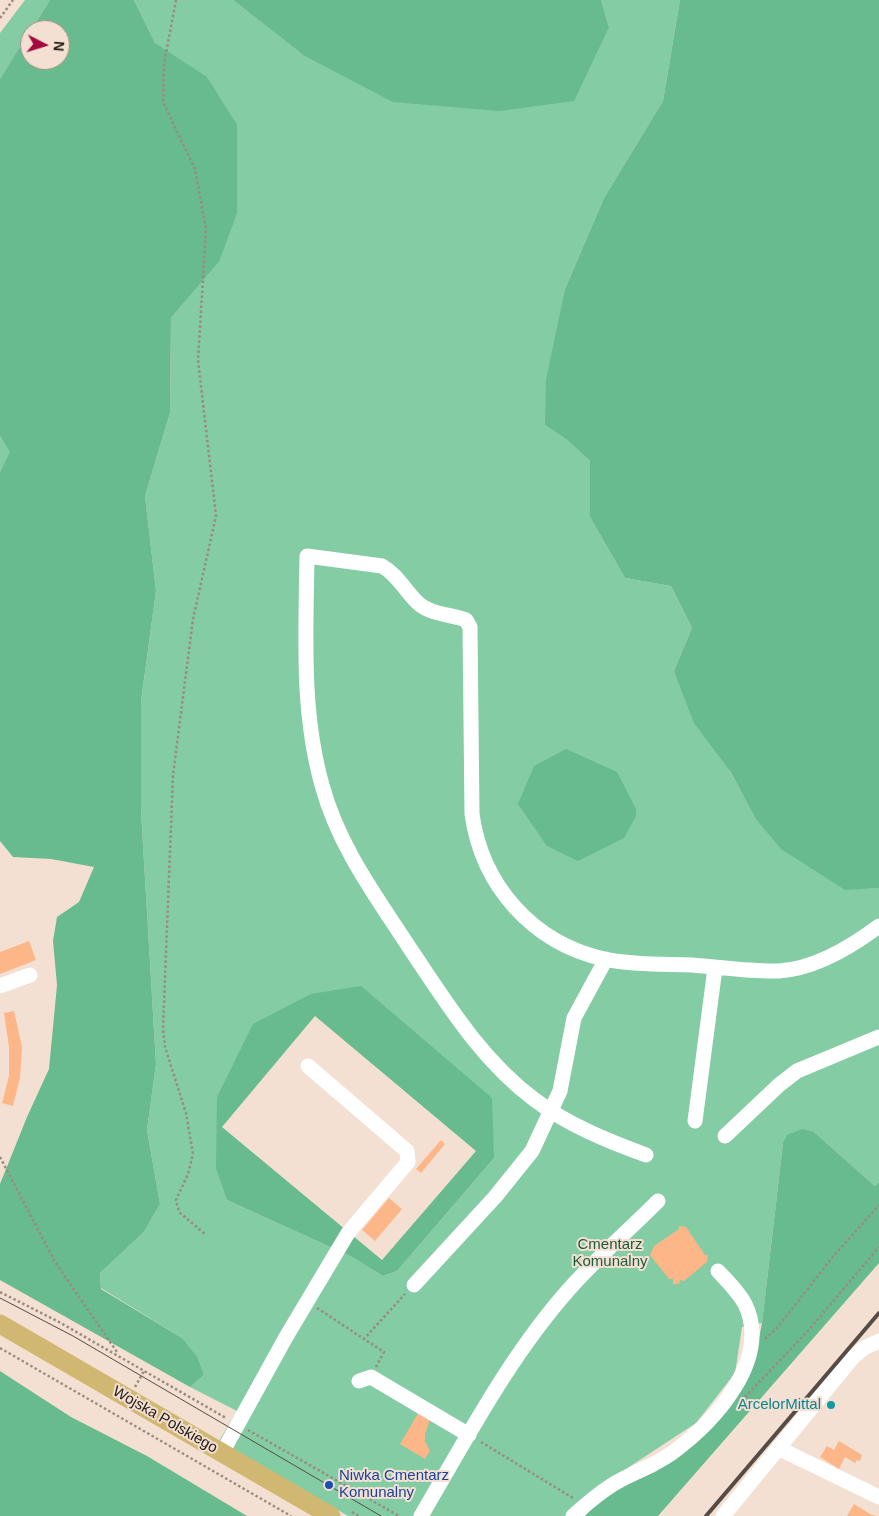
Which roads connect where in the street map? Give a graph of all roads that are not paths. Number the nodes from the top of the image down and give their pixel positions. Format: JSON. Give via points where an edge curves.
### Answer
{"nodes":[{"id":1,"x":879,"y":926,"type":"edge"},
{"id":2,"x":606,"y":959,"type":"junction"},
{"id":3,"x":715,"y":968,"type":"dead end"},
{"id":4,"x":30,"y":975,"type":"dead end"},
{"id":5,"x":0,"y":986,"type":"edge"},
{"id":6,"x":879,"y":1037,"type":"edge"},
{"id":7,"x":308,"y":1066,"type":"dead end"},
{"id":8,"x":552,"y":1112,"type":"junction"},
{"id":9,"x":695,"y":1121,"type":"dead end"},
{"id":10,"x":725,"y":1136,"type":"dead end"},
{"id":11,"x":646,"y":1155,"type":"dead end"},
{"id":12,"x":658,"y":1201,"type":"dead end"},
{"id":13,"x":718,"y":1271,"type":"dead end"},
{"id":14,"x":414,"y":1285,"type":"road end"},
{"id":15,"x":0,"y":1324,"type":"edge"},
{"id":16,"x":879,"y":1341,"type":"edge"},
{"id":17,"x":365,"y":1379,"type":"road end"},
{"id":18,"x":469,"y":1435,"type":"junction"},
{"id":19,"x":778,"y":1448,"type":"junction"},
{"id":20,"x":222,"y":1453,"type":"junction"},
{"id":21,"x":879,"y":1497,"type":"edge"},
{"id":22,"x":571,"y":1511,"type":"edge"},
{"id":23,"x":330,"y":1516,"type":"edge"},
{"id":24,"x":421,"y":1516,"type":"edge"},
{"id":25,"x":723,"y":1516,"type":"edge"}],
"edges":[{"from":1,"to":2,"type":"street","via":[[839,952],[788,970]]},
{"from":2,"to":8,"type":"street","via":[[574,1018],[566,1066]]},
{"from":2,"to":8,"type":"street","via":[[575,949],[535,927],[506,898],[481,855],[472,814],[470,627],[466,620],[426,609],[382,566],[307,556],[307,706],[322,784],[345,844],[463,1028],[508,1077]]},
{"from":3,"to":9,"type":"street"},
{"from":4,"to":5,"type":"street"},
{"from":6,"to":10,"type":"street","via":[[797,1071]]},
{"from":7,"to":20,"type":"street","via":[[407,1151],[408,1162],[348,1233]]},
{"from":8,"to":11,"type":"street","via":[[578,1127]]},
{"from":8,"to":14,"type":"street","via":[[518,1171]]},
{"from":12,"to":18,"type":"street","via":[[571,1287],[510,1367]]},
{"from":13,"to":22,"type":"street","via":[[738,1291],[746,1305],[752,1334],[743,1373],[735,1387],[697,1432],[671,1454]]},
{"from":15,"to":20,"type":"main road","name":"Wojska Polskiego"},
{"from":16,"to":19,"type":"street","via":[[853,1357]]},
{"from":17,"to":18,"type":"street"},
{"from":18,"to":24,"type":"street"},
{"from":19,"to":21,"type":"street"},
{"from":19,"to":25,"type":"street"},
{"from":20,"to":23,"type":"main road","name":"Wojska Polskiego"}]}
